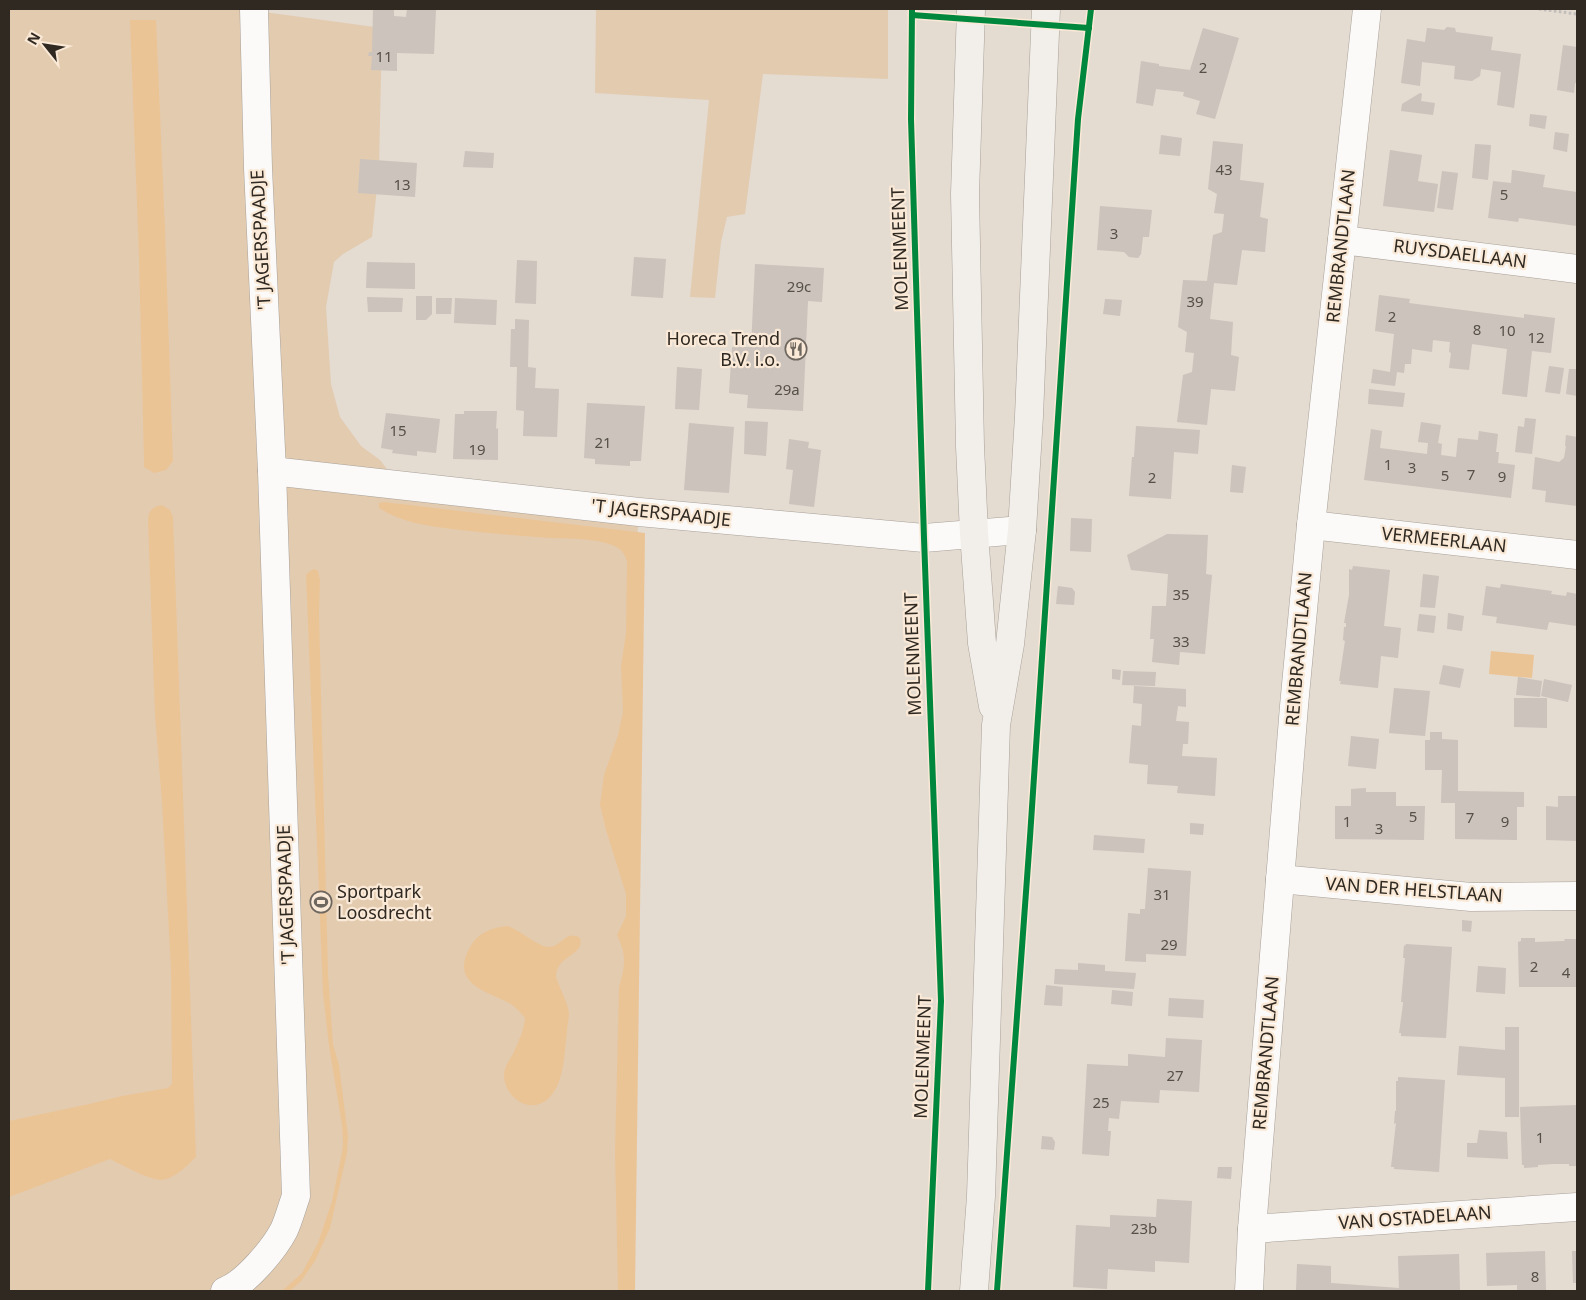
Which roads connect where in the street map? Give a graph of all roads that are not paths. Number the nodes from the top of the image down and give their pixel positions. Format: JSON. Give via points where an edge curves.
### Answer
{"nodes":[{"id":1,"x":254,"y":9,"type":"edge"},
{"id":2,"x":971,"y":9,"type":"edge"},
{"id":3,"x":1046,"y":9,"type":"edge"},
{"id":4,"x":1367,"y":9,"type":"edge"},
{"id":5,"x":1342,"y":240,"type":"junction"},
{"id":6,"x":1577,"y":269,"type":"edge"},
{"id":7,"x":272,"y":471,"type":"junction"},
{"id":8,"x":1311,"y":524,"type":"junction"},
{"id":9,"x":1022,"y":530,"type":"junction"},
{"id":10,"x":974,"y":533,"type":"junction"},
{"id":11,"x":1577,"y":555,"type":"edge"},
{"id":12,"x":996,"y":725,"type":"junction"},
{"id":13,"x":1280,"y":879,"type":"junction"},
{"id":14,"x":1577,"y":896,"type":"edge"},
{"id":15,"x":1577,"y":1207,"type":"edge"},
{"id":16,"x":1252,"y":1229,"type":"junction"},
{"id":17,"x":225,"y":1291,"type":"edge"},
{"id":18,"x":974,"y":1291,"type":"edge"},
{"id":19,"x":1249,"y":1291,"type":"edge"}],
"edges":[{"from":1,"to":7,"type":"street","name":"'T JAGERSPAADJE"},
{"from":2,"to":10,"type":"main road","via":[[965,194]]},
{"from":3,"to":9,"type":"main road"},
{"from":4,"to":5,"type":"street","name":"REMBRANDTLAAN"},
{"from":5,"to":6,"type":"street","name":"RUYSDAELLAAN"},
{"from":5,"to":8,"type":"street","name":"REMBRANDTLAAN"},
{"from":7,"to":10,"type":"street","name":"'T JAGERSPAADJE","via":[[629,511],[924,538]]},
{"from":7,"to":17,"type":"street","name":"'T JAGERSPAADJE","via":[[296,1196],[284,1230],[258,1266]]},
{"from":8,"to":11,"type":"street","name":"VERMEERLAAN"},
{"from":8,"to":13,"type":"street","name":"REMBRANDTLAAN"},
{"from":9,"to":10,"type":"street","name":"'T JAGERSPAADJE"},
{"from":9,"to":12,"type":"main road","via":[[1010,644]]},
{"from":10,"to":12,"type":"main road","via":[[982,643]]},
{"from":12,"to":18,"type":"main road","via":[[981,1196]]},
{"from":13,"to":14,"type":"street","name":"VAN DER HELSTLAAN","via":[[1471,897]]},
{"from":13,"to":16,"type":"street","name":"REMBRANDTLAAN"},
{"from":15,"to":16,"type":"street","name":"VAN OSTADELAAN"},
{"from":16,"to":19,"type":"street","name":"REMBRANDTLAAN"}]}
